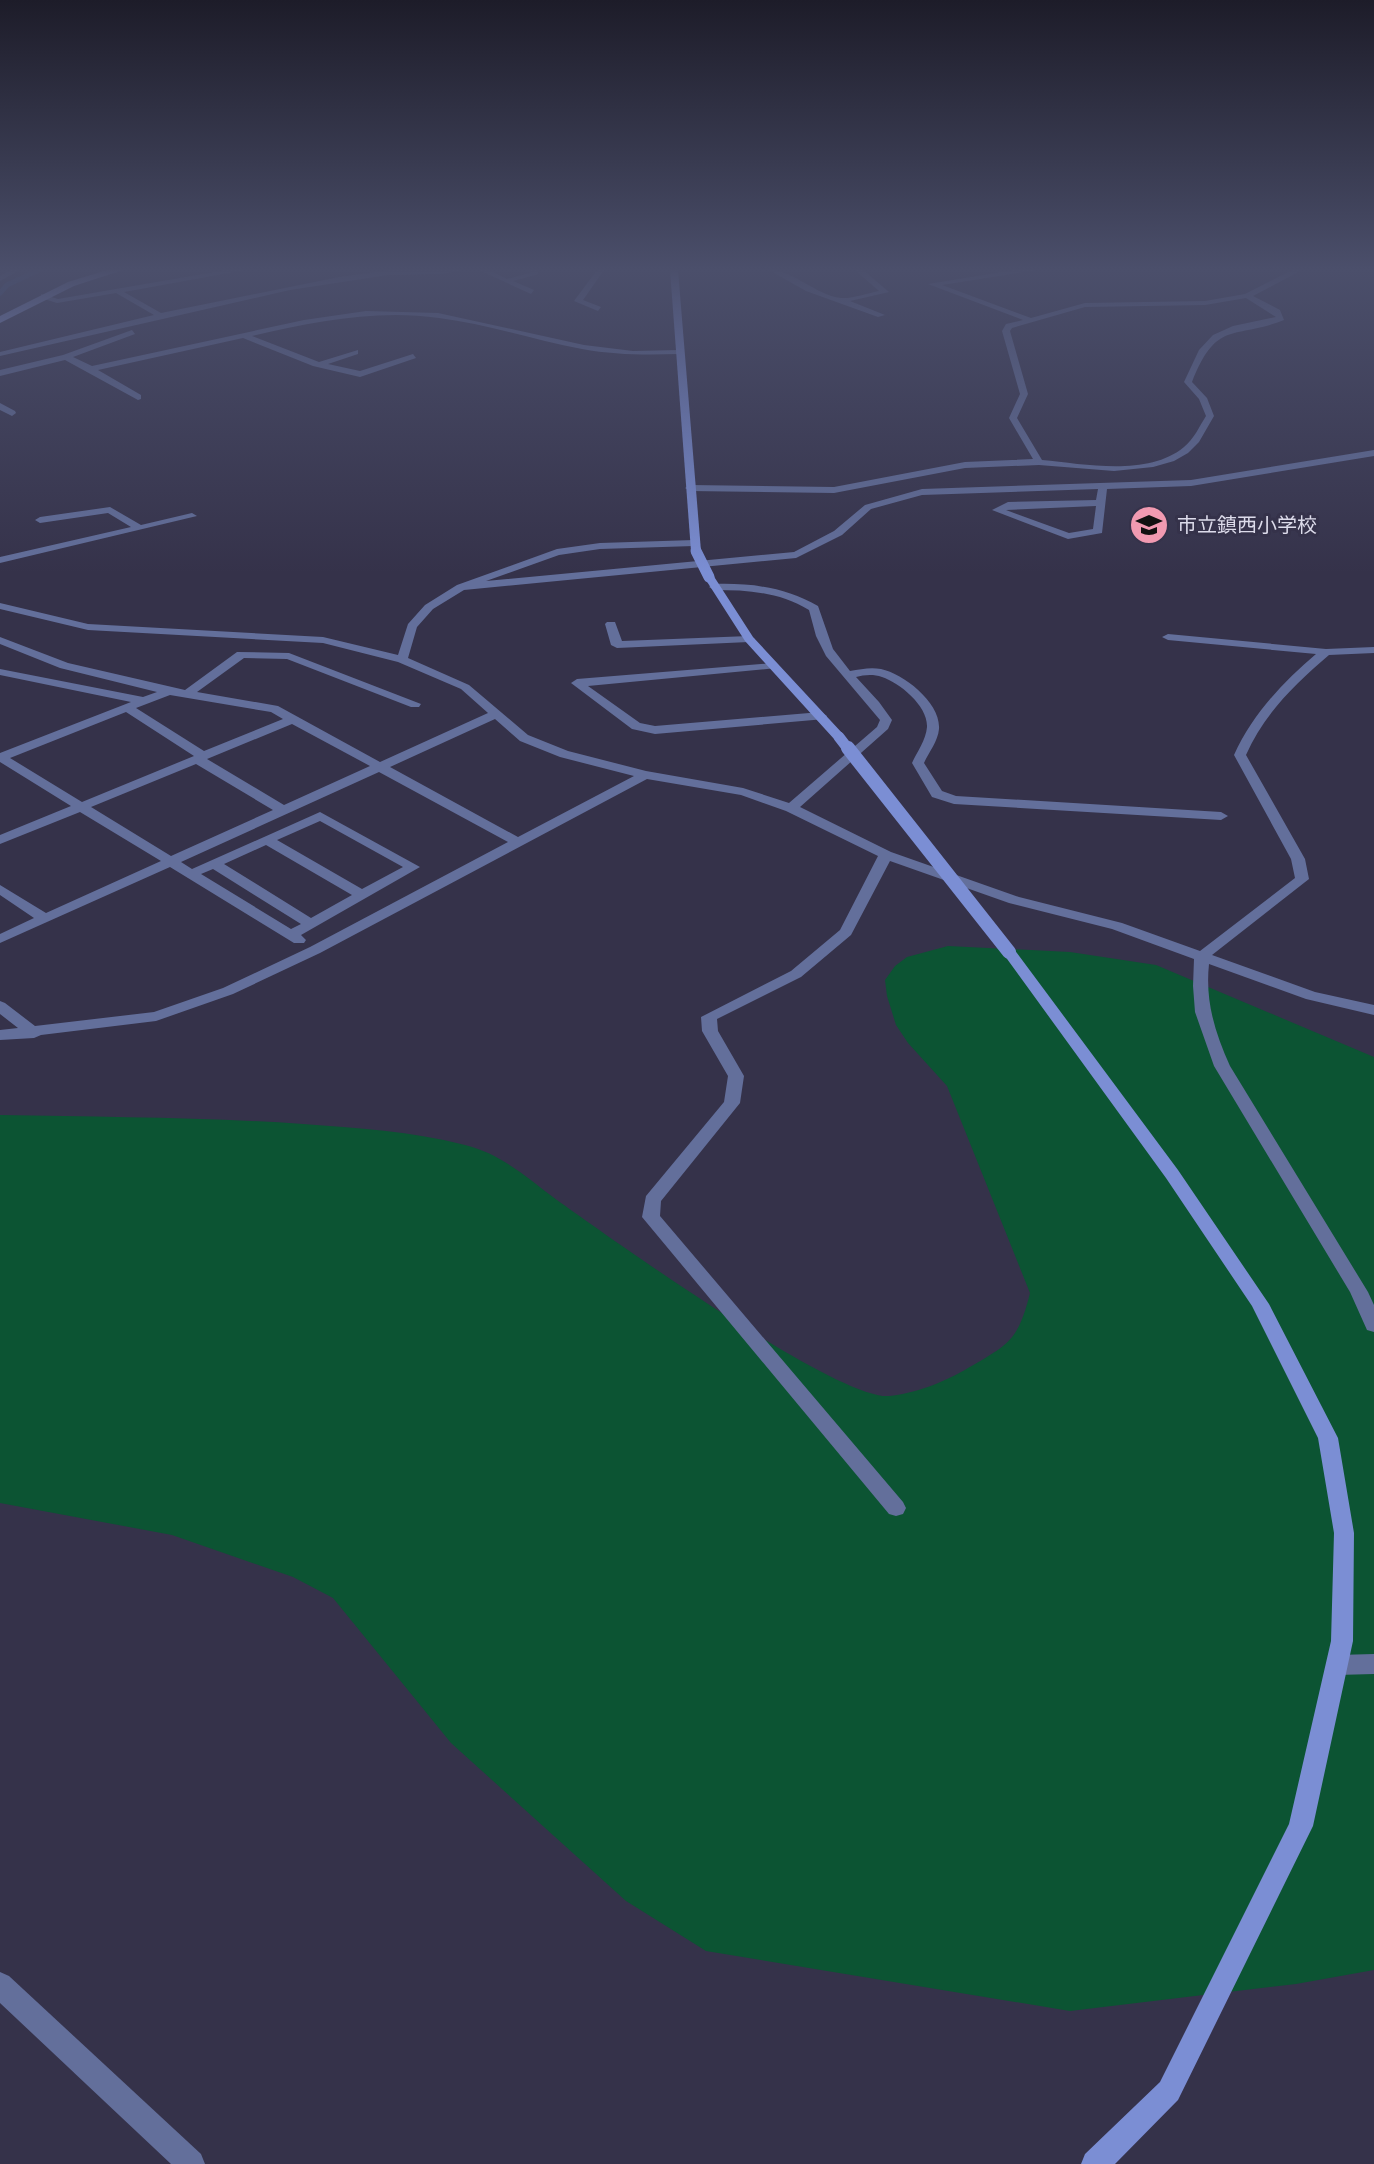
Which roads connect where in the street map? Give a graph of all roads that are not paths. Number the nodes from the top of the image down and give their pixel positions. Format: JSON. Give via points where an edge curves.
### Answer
{"nodes":[{"id":1,"x":94,"y":371,"type":"edge"},
{"id":2,"x":347,"y":371,"type":"edge"},
{"id":3,"x":369,"y":371,"type":"edge"},
{"id":4,"x":681,"y":371,"type":"edge"},
{"id":5,"x":1017,"y":371,"type":"edge"},
{"id":6,"x":1192,"y":371,"type":"edge"},
{"id":7,"x":138,"y":397,"type":"dead end"},
{"id":8,"x":0,"y":406,"type":"edge"},
{"id":9,"x":12,"y":413,"type":"dead end"},
{"id":10,"x":1374,"y":453,"type":"edge"},
{"id":11,"x":1039,"y":462,"type":"junction"},
{"id":12,"x":1103,"y":485,"type":"junction"},
{"id":13,"x":690,"y":488,"type":"junction"},
{"id":14,"x":1101,"y":503,"type":"junction"},
{"id":15,"x":192,"y":516,"type":"dead end"},
{"id":16,"x":40,"y":520,"type":"dead end"},
{"id":17,"x":139,"y":528,"type":"junction"},
{"id":18,"x":695,"y":547,"type":"junction"},
{"id":19,"x":0,"y":560,"type":"edge"},
{"id":20,"x":712,"y":582,"type":"junction"},
{"id":21,"x":461,"y":587,"type":"junction"},
{"id":22,"x":0,"y":606,"type":"edge"},
{"id":23,"x":611,"y":624,"type":"dead end"},
{"id":24,"x":1168,"y":637,"type":"dead end"},
{"id":25,"x":749,"y":639,"type":"junction"},
{"id":26,"x":0,"y":640,"type":"edge"},
{"id":27,"x":1374,"y":650,"type":"edge"},
{"id":28,"x":1326,"y":652,"type":"junction"},
{"id":29,"x":402,"y":660,"type":"junction"},
{"id":30,"x":773,"y":666,"type":"junction"},
{"id":31,"x":0,"y":672,"type":"edge"},
{"id":32,"x":848,"y":675,"type":"junction"},
{"id":33,"x":169,"y":691,"type":"junction"},
{"id":34,"x":187,"y":694,"type":"junction"},
{"id":35,"x":143,"y":701,"type":"junction"},
{"id":36,"x":415,"y":704,"type":"dead end"},
{"id":37,"x":126,"y":707,"type":"junction"},
{"id":38,"x":498,"y":713,"type":"junction"},
{"id":39,"x":821,"y":716,"type":"junction"},
{"id":40,"x":294,"y":719,"type":"junction"},
{"id":41,"x":200,"y":758,"type":"junction"},
{"id":42,"x":383,"y":766,"type":"junction"},
{"id":43,"x":645,"y":775,"type":"junction"},
{"id":44,"x":81,"y":807,"type":"junction"},
{"id":45,"x":791,"y":808,"type":"junction"},
{"id":46,"x":284,"y":811,"type":"junction"},
{"id":47,"x":1221,"y":816,"type":"dead end"},
{"id":48,"x":0,"y":840,"type":"edge"},
{"id":49,"x":267,"y":840,"type":"junction"},
{"id":50,"x":520,"y":843,"type":"junction"},
{"id":51,"x":886,"y":855,"type":"junction"},
{"id":52,"x":171,"y":862,"type":"junction"},
{"id":53,"x":214,"y":864,"type":"junction"},
{"id":54,"x":191,"y":874,"type":"junction"},
{"id":55,"x":0,"y":889,"type":"edge"},
{"id":56,"x":362,"y":895,"type":"junction"},
{"id":57,"x":45,"y":919,"type":"junction"},
{"id":58,"x":311,"y":924,"type":"junction"},
{"id":59,"x":291,"y":935,"type":"junction"},
{"id":60,"x":0,"y":939,"type":"edge"},
{"id":61,"x":315,"y":950,"type":"junction"},
{"id":62,"x":1202,"y":956,"type":"junction"},
{"id":63,"x":0,"y":1006,"type":"edge"},
{"id":64,"x":1374,"y":1010,"type":"edge"},
{"id":65,"x":34,"y":1033,"type":"junction"},
{"id":66,"x":0,"y":1035,"type":"edge"},
{"id":67,"x":1374,"y":1325,"type":"edge"},
{"id":68,"x":896,"y":1508,"type":"dead end"},
{"id":69,"x":1374,"y":1664,"type":"edge"},
{"id":70,"x":1337,"y":1665,"type":"junction"},
{"id":71,"x":0,"y":1985,"type":"edge"},
{"id":72,"x":191,"y":2164,"type":"edge"},
{"id":73,"x":1095,"y":2164,"type":"edge"}],
"edges":[{"from":1,"to":7,"type":"street"},
{"from":2,"to":3,"type":"street"},
{"from":4,"to":13,"type":"street"},
{"from":5,"to":11,"type":"street","via":[[1024,394],[1013,418]]},
{"from":6,"to":11,"type":"street","via":[[1188,382],[1210,416],[1184,452],[1142,466]]},
{"from":8,"to":9,"type":"street"},
{"from":10,"to":12,"type":"street","via":[[1191,483]]},
{"from":11,"to":13,"type":"street","via":[[965,465],[834,490]]},
{"from":12,"to":14,"type":"street"},
{"from":12,"to":21,"type":"street","via":[[922,492],[868,507],[838,533],[796,555]]},
{"from":13,"to":18,"type":"street"},
{"from":14,"to":14,"type":"street","via":[[1098,531],[1068,536],[997,510],[1008,505]]},
{"from":15,"to":17,"type":"street"},
{"from":16,"to":17,"type":"street","via":[[110,510]]},
{"from":17,"to":19,"type":"street"},
{"from":18,"to":20,"type":"street","bridge":true},
{"from":18,"to":21,"type":"street","via":[[600,546],[557,552]]},
{"from":20,"to":25,"type":"street"},
{"from":20,"to":32,"type":"street","via":[[774,590],[814,608],[823,640]]},
{"from":21,"to":29,"type":"street","via":[[429,607],[412,626]]},
{"from":22,"to":29,"type":"street","via":[[88,627],[323,640]]},
{"from":23,"to":25,"type":"street","via":[[617,645]]},
{"from":24,"to":28,"type":"street"},
{"from":25,"to":30,"type":"street"},
{"from":26,"to":33,"type":"street","via":[[64,666]]},
{"from":27,"to":28,"type":"street"},
{"from":28,"to":62,"type":"street","via":[[1247,738],[1240,755],[1298,859],[1302,879]]},
{"from":29,"to":38,"type":"street","via":[[465,687]]},
{"from":30,"to":39,"type":"street"},
{"from":30,"to":39,"type":"street","via":[[577,683],[636,726],[655,730]]},
{"from":31,"to":35,"type":"street"},
{"from":32,"to":45,"type":"street","via":[[886,720]]},
{"from":32,"to":47,"type":"street","via":[[886,674],[918,698],[932,718],[933,730],[918,763],[937,794],[954,800]]},
{"from":33,"to":34,"type":"street"},
{"from":33,"to":35,"type":"street"},
{"from":34,"to":36,"type":"street","via":[[241,654],[289,656]]},
{"from":34,"to":40,"type":"street","via":[[274,709]]},
{"from":35,"to":37,"type":"street"},
{"from":37,"to":41,"type":"street"},
{"from":37,"to":44,"type":"street","via":[[0,757]]},
{"from":38,"to":42,"type":"street"},
{"from":38,"to":43,"type":"street","via":[[524,738]]},
{"from":39,"to":70,"type":"street","bridge":true,"via":[[1009,952],[1260,1304],[1328,1438],[1344,1533]]},
{"from":40,"to":41,"type":"street"},
{"from":40,"to":42,"type":"street"},
{"from":41,"to":44,"type":"street"},
{"from":41,"to":46,"type":"street"},
{"from":42,"to":46,"type":"street"},
{"from":42,"to":50,"type":"street"},
{"from":43,"to":45,"type":"street","via":[[743,792]]},
{"from":43,"to":50,"type":"street"},
{"from":44,"to":48,"type":"street"},
{"from":44,"to":52,"type":"street"},
{"from":45,"to":51,"type":"street"},
{"from":46,"to":52,"type":"street"},
{"from":49,"to":53,"type":"street"},
{"from":49,"to":56,"type":"street"},
{"from":49,"to":56,"type":"street","via":[[320,816],[413,867]]},
{"from":50,"to":61,"type":"street"},
{"from":51,"to":62,"type":"street"},
{"from":51,"to":68,"type":"street","via":[[846,932],[796,974],[709,1017],[710,1031],[736,1076],[732,1103],[652,1200],[651,1217]]},
{"from":52,"to":54,"type":"street"},
{"from":52,"to":57,"type":"street"},
{"from":53,"to":54,"type":"street"},
{"from":53,"to":58,"type":"street"},
{"from":54,"to":59,"type":"street"},
{"from":55,"to":57,"type":"street"},
{"from":56,"to":58,"type":"street"},
{"from":57,"to":60,"type":"street"},
{"from":58,"to":59,"type":"street"},
{"from":59,"to":61,"type":"street"},
{"from":61,"to":65,"type":"street","via":[[228,991],[156,1016]]},
{"from":62,"to":64,"type":"street","via":[[1311,996]]},
{"from":62,"to":67,"type":"street","via":[[1197,989],[1222,1066]]},
{"from":63,"to":65,"type":"street"},
{"from":65,"to":66,"type":"street"},
{"from":69,"to":70,"type":"street"},
{"from":70,"to":73,"type":"street","via":[[1301,1826],[1169,2091]]},
{"from":71,"to":72,"type":"street"}]}
